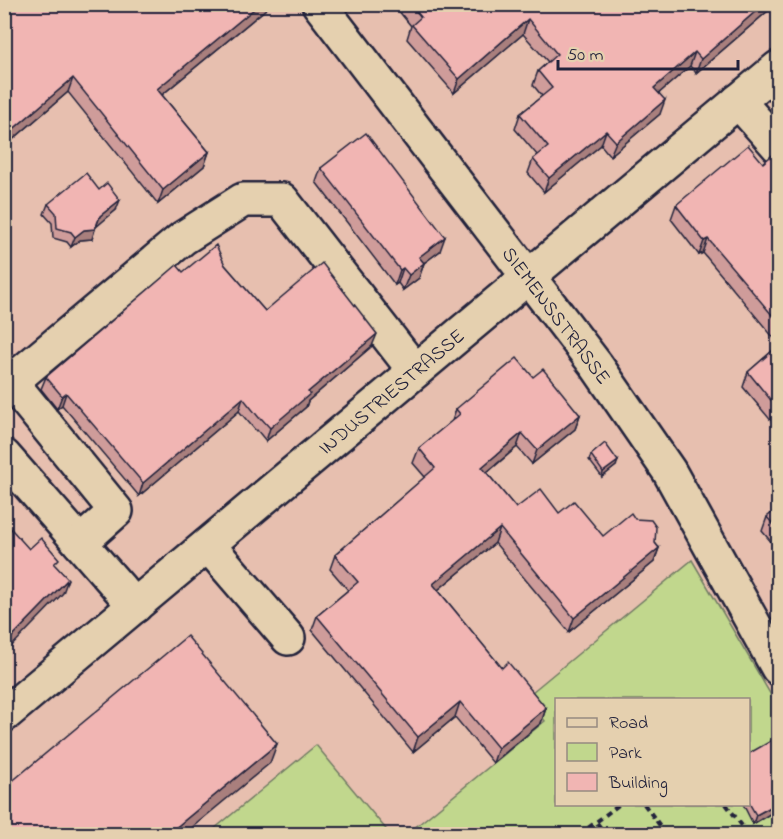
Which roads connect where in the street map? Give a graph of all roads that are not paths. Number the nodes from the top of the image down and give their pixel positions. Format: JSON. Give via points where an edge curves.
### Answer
{"nodes":[{"id":1,"x":319,"y":4,"type":"edge"},
{"id":2,"x":778,"y":68,"type":"edge"},
{"id":3,"x":738,"y":101,"type":"junction"},
{"id":4,"x":778,"y":146,"type":"edge"},
{"id":5,"x":528,"y":277,"type":"junction"},
{"id":6,"x":416,"y":371,"type":"junction"},
{"id":7,"x":4,"y":456,"type":"edge"},
{"id":8,"x":80,"y":543,"type":"junction"},
{"id":9,"x":208,"y":545,"type":"junction"},
{"id":10,"x":135,"y":606,"type":"junction"},
{"id":11,"x":288,"y":638,"type":"dead end"},
{"id":12,"x":772,"y":648,"type":"edge"},
{"id":13,"x":4,"y":715,"type":"edge"}],
"edges":[{"from":1,"to":5,"type":"street","name":"SIEMENSSTRASSE"},
{"from":2,"to":3,"type":"street","name":"INDUSTRIESTRASSE"},
{"from":3,"to":4,"type":"street"},
{"from":3,"to":5,"type":"street","name":"INDUSTRIESTRASSE"},
{"from":5,"to":6,"type":"street","name":"INDUSTRIESTRASSE"},
{"from":5,"to":12,"type":"street","name":"SIEMENSSTRASSE","via":[[596,365],[669,471]]},
{"from":6,"to":8,"type":"street","via":[[282,200],[243,200],[183,238],[11,382],[116,511]]},
{"from":6,"to":9,"type":"street","name":"INDUSTRIESTRASSE"},
{"from":7,"to":8,"type":"street"},
{"from":8,"to":10,"type":"street"},
{"from":9,"to":10,"type":"street","name":"INDUSTRIESTRASSE"},
{"from":9,"to":11,"type":"street"},
{"from":10,"to":13,"type":"street","name":"INDUSTRIESTRASSE"}]}
